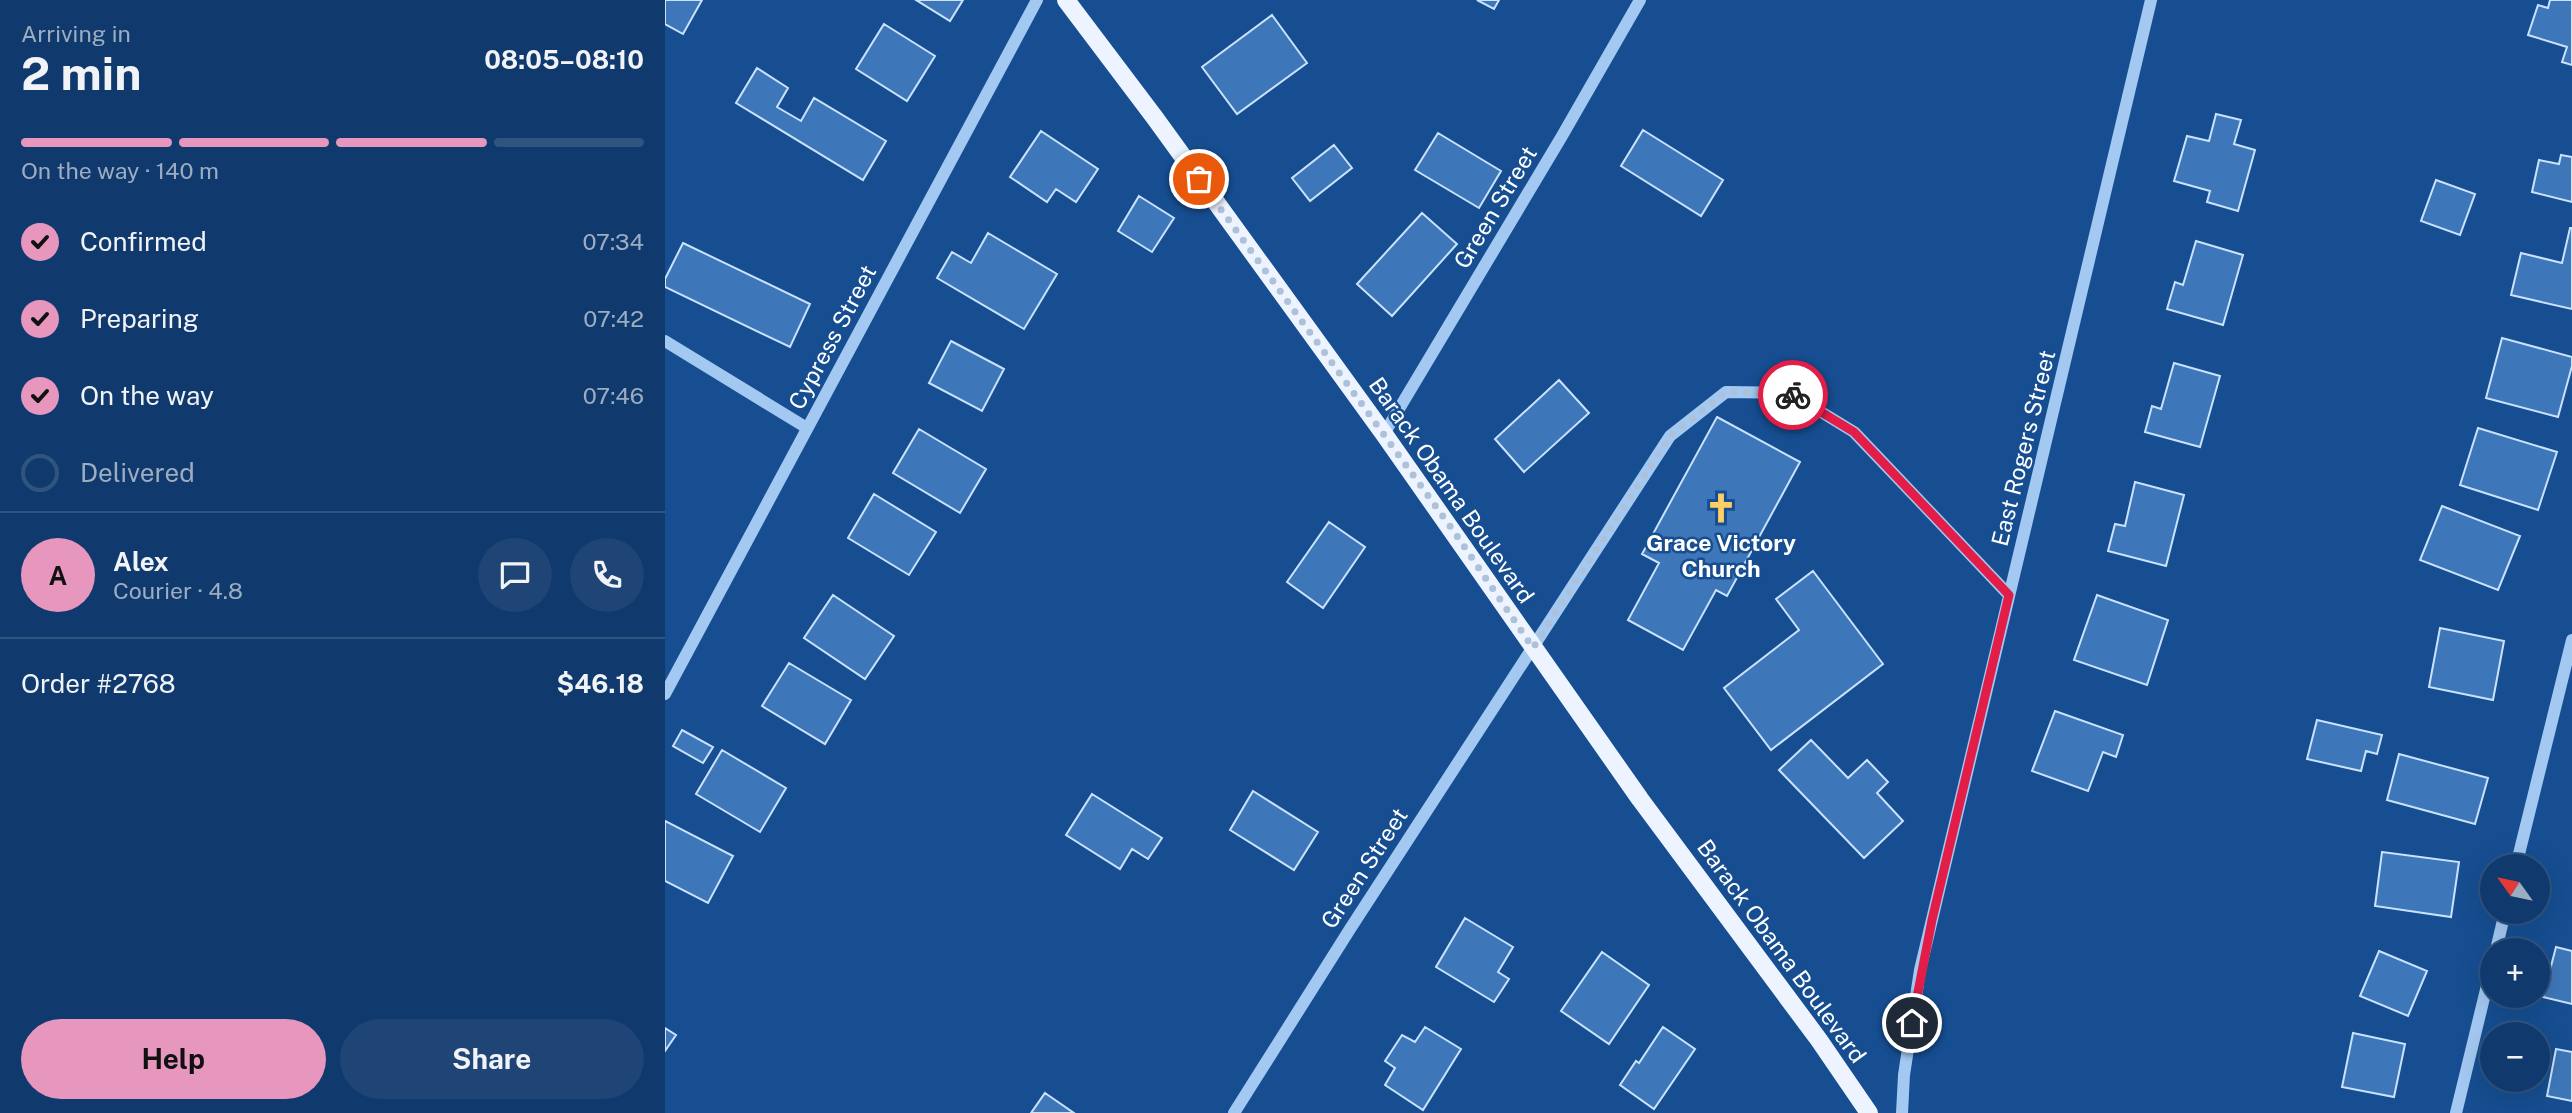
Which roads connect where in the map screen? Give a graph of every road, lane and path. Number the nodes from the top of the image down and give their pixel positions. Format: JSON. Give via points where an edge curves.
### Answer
{"nodes":[{"id":1,"x":1037,"y":0,"type":"edge"},
{"id":2,"x":1066,"y":0,"type":"edge"},
{"id":3,"x":1640,"y":0,"type":"edge"},
{"id":4,"x":2151,"y":0,"type":"edge"},
{"id":5,"x":665,"y":341,"type":"edge"},
{"id":6,"x":807,"y":428,"type":"junction"},
{"id":7,"x":1384,"y":434,"type":"junction"},
{"id":8,"x":2009,"y":595,"type":"junction"},
{"id":9,"x":2572,"y":640,"type":"edge"},
{"id":10,"x":1533,"y":648,"type":"junction"},
{"id":11,"x":665,"y":694,"type":"edge"},
{"id":12,"x":2519,"y":854,"type":"edge"},
{"id":13,"x":2482,"y":1008,"type":"edge"},
{"id":14,"x":1234,"y":1113,"type":"edge"},
{"id":15,"x":1869,"y":1113,"type":"edge"},
{"id":16,"x":1902,"y":1113,"type":"edge"},
{"id":17,"x":2456,"y":1113,"type":"edge"}],
"edges":[{"from":1,"to":6,"type":"street","name":"Cypress Street"},
{"from":2,"to":7,"type":"main road","name":"Barack Obama Boulevard"},
{"from":3,"to":7,"type":"street","name":"Green Street"},
{"from":4,"to":8,"type":"street","name":"East Rogers Street"},
{"from":5,"to":6,"type":"street"},
{"from":6,"to":11,"type":"street","name":"Cypress Street"},
{"from":7,"to":10,"type":"main road","name":"Barack Obama Boulevard"},
{"from":8,"to":10,"type":"street","name":"Green Street","via":[[1854,432],[1790,393],[1726,392],[1670,436]]},
{"from":8,"to":16,"type":"street","name":"East Rogers Street","via":[[1920,971]]},
{"from":9,"to":12,"type":"street"},
{"from":10,"to":14,"type":"street","name":"Green Street"},
{"from":10,"to":15,"type":"main road","name":"Barack Obama Boulevard"},
{"from":13,"to":17,"type":"street"}]}
